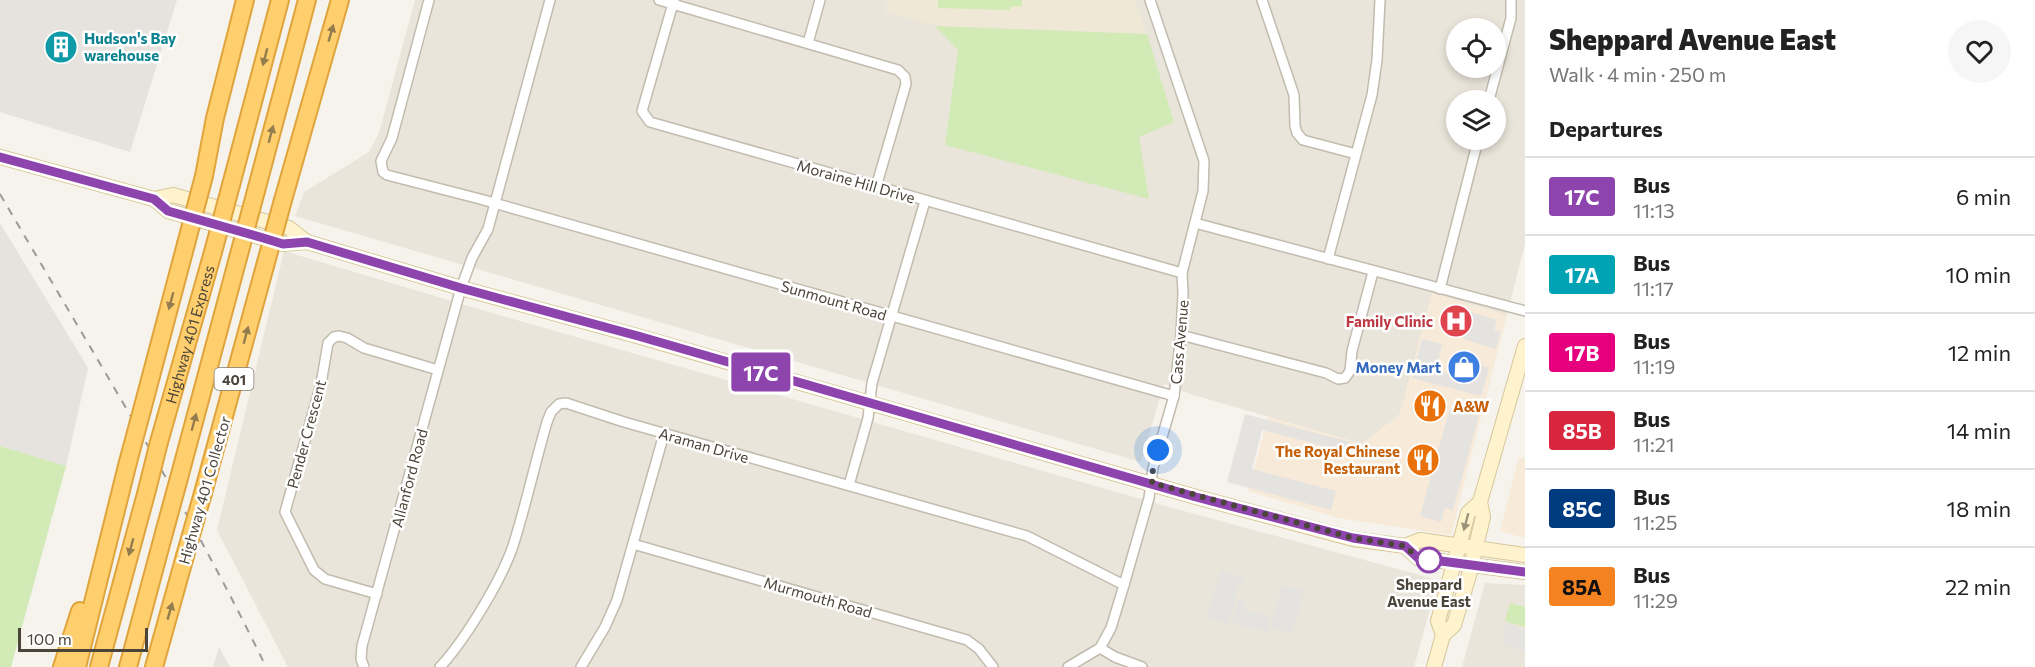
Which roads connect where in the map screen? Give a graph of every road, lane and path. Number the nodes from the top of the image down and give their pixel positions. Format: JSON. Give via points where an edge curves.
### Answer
{"nodes":[{"id":1,"x":239,"y":0,"type":"edge"},
{"id":2,"x":244,"y":0,"type":"edge"},
{"id":3,"x":250,"y":0,"type":"edge"},
{"id":4,"x":280,"y":0,"type":"edge"},
{"id":5,"x":307,"y":0,"type":"edge"},
{"id":6,"x":340,"y":0,"type":"edge"},
{"id":7,"x":429,"y":0,"type":"edge"},
{"id":8,"x":550,"y":0,"type":"edge"},
{"id":9,"x":659,"y":0,"type":"edge"},
{"id":10,"x":820,"y":0,"type":"edge"},
{"id":11,"x":1150,"y":0,"type":"edge"},
{"id":12,"x":1262,"y":0,"type":"edge"},
{"id":13,"x":1380,"y":0,"type":"edge"},
{"id":14,"x":1511,"y":0,"type":"edge"},
{"id":15,"x":673,"y":2,"type":"edge"},
{"id":16,"x":808,"y":43,"type":"junction"},
{"id":17,"x":1492,"y":90,"type":"edge"},
{"id":18,"x":215,"y":118,"type":"junction"},
{"id":19,"x":1475,"y":150,"type":"edge"},
{"id":20,"x":1356,"y":154,"type":"junction"},
{"id":21,"x":0,"y":157,"type":"edge"},
{"id":22,"x":876,"y":187,"type":"junction"},
{"id":23,"x":925,"y":201,"type":"junction"},
{"id":24,"x":495,"y":203,"type":"junction"},
{"id":25,"x":1195,"y":223,"type":"junction"},
{"id":26,"x":1328,"y":259,"type":"junction"},
{"id":27,"x":1373,"y":272,"type":"junction"},
{"id":28,"x":1182,"y":273,"type":"junction"},
{"id":29,"x":461,"y":288,"type":"junction"},
{"id":30,"x":1440,"y":289,"type":"junction"},
{"id":31,"x":1525,"y":311,"type":"edge"},
{"id":32,"x":892,"y":316,"type":"junction"},
{"id":33,"x":1181,"y":335,"type":"junction"},
{"id":34,"x":1525,"y":346,"type":"edge"},
{"id":35,"x":438,"y":370,"type":"junction"},
{"id":36,"x":1174,"y":396,"type":"junction"},
{"id":37,"x":870,"y":403,"type":"junction"},
{"id":38,"x":664,"y":434,"type":"junction"},
{"id":39,"x":126,"y":467,"type":"junction"},
{"id":40,"x":1152,"y":483,"type":"junction"},
{"id":41,"x":849,"y":485,"type":"junction"},
{"id":42,"x":1480,"y":502,"type":"junction"},
{"id":43,"x":633,"y":544,"type":"junction"},
{"id":44,"x":1405,"y":546,"type":"junction"},
{"id":45,"x":1459,"y":546,"type":"junction"},
{"id":46,"x":1475,"y":548,"type":"junction"},
{"id":47,"x":1525,"y":555,"type":"edge"},
{"id":48,"x":1454,"y":563,"type":"junction"},
{"id":49,"x":1472,"y":565,"type":"junction"},
{"id":50,"x":1525,"y":572,"type":"edge"},
{"id":51,"x":1124,"y":585,"type":"junction"},
{"id":52,"x":376,"y":594,"type":"junction"},
{"id":53,"x":1443,"y":635,"type":"junction"},
{"id":54,"x":1100,"y":648,"type":"junction"},
{"id":55,"x":156,"y":663,"type":"edge"},
{"id":56,"x":62,"y":667,"type":"edge"},
{"id":57,"x":77,"y":667,"type":"edge"},
{"id":58,"x":99,"y":667,"type":"edge"},
{"id":59,"x":128,"y":667,"type":"edge"},
{"id":60,"x":364,"y":667,"type":"edge"},
{"id":61,"x":440,"y":667,"type":"edge"},
{"id":62,"x":581,"y":667,"type":"edge"},
{"id":63,"x":993,"y":667,"type":"edge"},
{"id":64,"x":1068,"y":667,"type":"edge"},
{"id":65,"x":1142,"y":667,"type":"edge"},
{"id":66,"x":1434,"y":667,"type":"edge"}],
"edges":[{"from":1,"to":18,"type":"highway"},
{"from":2,"to":18,"type":"highway"},
{"from":3,"to":18,"type":"highway"},
{"from":4,"to":58,"type":"highway","name":"Highway 401 Express","one_way":true,"bridge":true},
{"from":59,"to":5,"type":"highway","name":"Highway 401 Express","number":"401","one_way":true,"bridge":true},
{"from":55,"to":6,"type":"highway","name":"Highway 401 Collector","number":"401","one_way":true,"bridge":true},
{"from":7,"to":24,"type":"street","name":"Sunmount Road","via":[[392,138],[381,161],[383,172]]},
{"from":8,"to":24,"type":"street","name":"Allanford Road"},
{"from":9,"to":15,"type":"street"},
{"from":10,"to":16,"type":"street"},
{"from":11,"to":25,"type":"street","name":"Cass Avenue","via":[[1204,161],[1203,191]]},
{"from":12,"to":20,"type":"street","via":[[1294,95],[1297,133],[1303,140]]},
{"from":13,"to":20,"type":"street","via":[[1372,95]]},
{"from":14,"to":17,"type":"street","via":[[1511,18]]},
{"from":15,"to":16,"type":"street"},
{"from":15,"to":22,"type":"street","name":"Moraine Hill Drive","via":[[642,111],[650,123]]},
{"from":16,"to":22,"type":"street","via":[[898,70],[905,77]]},
{"from":18,"to":39,"type":"highway","one_way":true,"bridge":true,"via":[[204,176]]},
{"from":19,"to":30,"type":"street"},
{"from":20,"to":26,"type":"street"},
{"from":21,"to":29,"type":"main road","via":[[154,199],[173,195],[289,228],[307,242]]},
{"from":22,"to":23,"type":"street","name":"Moraine Hill Drive"},
{"from":23,"to":28,"type":"street","name":"Moraine Hill Drive"},
{"from":23,"to":32,"type":"street"},
{"from":24,"to":29,"type":"street","name":"Allanford Road","via":[[488,229]]},
{"from":24,"to":32,"type":"street","name":"Sunmount Road"},
{"from":25,"to":26,"type":"street"},
{"from":25,"to":28,"type":"street","name":"Cass Avenue"},
{"from":26,"to":27,"type":"street"},
{"from":27,"to":30,"type":"street"},
{"from":27,"to":33,"type":"street","via":[[1350,371],[1345,378]]},
{"from":28,"to":33,"type":"street","name":"Cass Avenue"},
{"from":29,"to":35,"type":"street","name":"Allanford Road"},
{"from":29,"to":37,"type":"main road"},
{"from":30,"to":31,"type":"street"},
{"from":32,"to":36,"type":"street","name":"Sunmount Road"},
{"from":32,"to":37,"type":"street"},
{"from":33,"to":36,"type":"street","name":"Cass Avenue"},
{"from":34,"to":42,"type":"main road"},
{"from":35,"to":52,"type":"street","name":"Allanford Road"},
{"from":35,"to":52,"type":"street","name":"Pender Crescent","via":[[364,348],[339,336],[328,343],[321,384],[285,512],[314,570],[325,579]]},
{"from":36,"to":40,"type":"street","name":"Cass Avenue","via":[[1153,466]]},
{"from":37,"to":40,"type":"main road"},
{"from":37,"to":41,"type":"street"},
{"from":38,"to":41,"type":"street","name":"Araman Drive"},
{"from":38,"to":43,"type":"street"},
{"from":38,"to":61,"type":"street","name":"Araman Drive","via":[[566,403],[554,407],[503,570],[460,642]]},
{"from":39,"to":56,"type":"highway"},
{"from":39,"to":57,"type":"highway"},
{"from":40,"to":44,"type":"main road","via":[[1353,538]]},
{"from":40,"to":51,"type":"street","name":"Cass Avenue"},
{"from":41,"to":51,"type":"street","name":"Araman Drive","via":[[1027,537]]},
{"from":42,"to":45,"type":"main road","one_way":true,"via":[[1467,513]]},
{"from":42,"to":46,"type":"main road","via":[[1484,517]]},
{"from":43,"to":62,"type":"street","via":[[609,619]]},
{"from":43,"to":63,"type":"street","name":"Murmouth Road","via":[[967,640]]},
{"from":44,"to":45,"type":"main road","via":[[1420,540]]},
{"from":44,"to":48,"type":"main road","via":[[1418,558]]},
{"from":45,"to":46,"type":"main road"},
{"from":45,"to":48,"type":"main road"},
{"from":46,"to":47,"type":"main road"},
{"from":46,"to":49,"type":"main road"},
{"from":48,"to":49,"type":"main road"},
{"from":48,"to":53,"type":"main road","via":[[1438,621]]},
{"from":49,"to":50,"type":"main road"},
{"from":49,"to":53,"type":"main road","via":[[1454,625]]},
{"from":51,"to":54,"type":"street","name":"Cass Avenue","via":[[1111,628]]},
{"from":52,"to":60,"type":"street","name":"Allanford Road","via":[[362,646]]},
{"from":53,"to":66,"type":"main road"},
{"from":54,"to":64,"type":"street"},
{"from":54,"to":65,"type":"street"}]}
